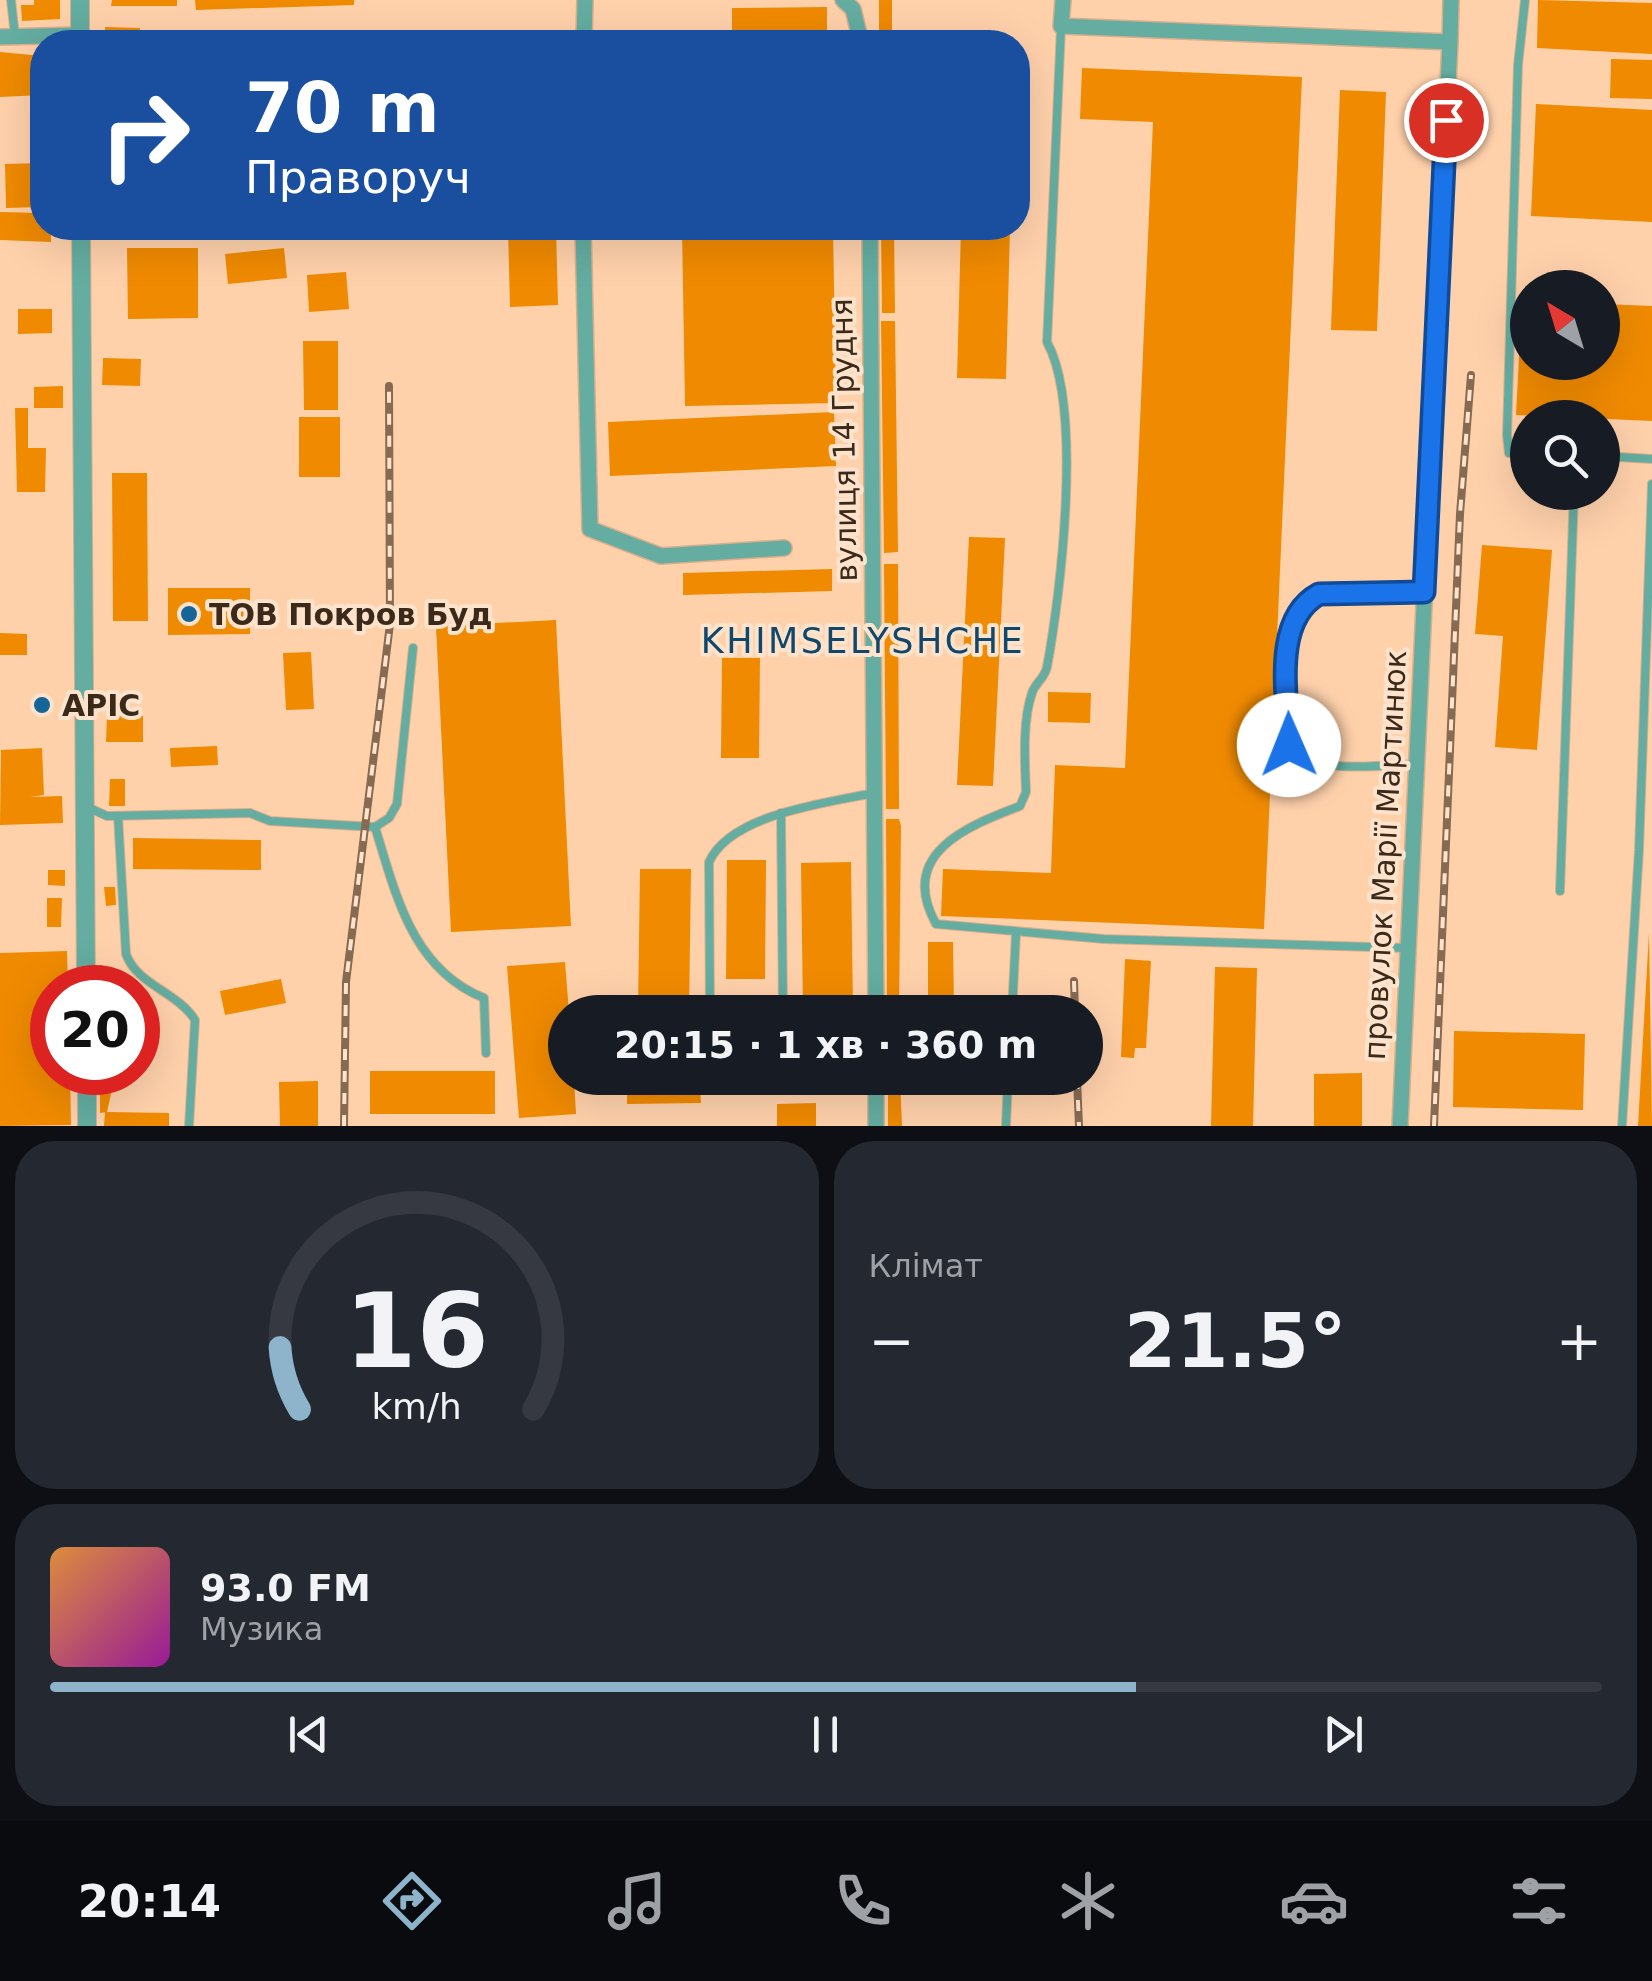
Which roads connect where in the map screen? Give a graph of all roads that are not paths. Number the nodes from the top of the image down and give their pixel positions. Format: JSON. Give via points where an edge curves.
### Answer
{"nodes":[{"id":1,"x":10,"y":0,"type":"edge"},
{"id":2,"x":80,"y":0,"type":"edge"},
{"id":3,"x":585,"y":0,"type":"edge"},
{"id":4,"x":843,"y":0,"type":"edge"},
{"id":5,"x":1062,"y":0,"type":"edge"},
{"id":6,"x":1451,"y":0,"type":"edge"},
{"id":7,"x":1525,"y":0,"type":"edge"},
{"id":8,"x":1061,"y":26,"type":"junction"},
{"id":9,"x":80,"y":30,"type":"edge"},
{"id":10,"x":584,"y":30,"type":"edge"},
{"id":11,"x":858,"y":30,"type":"edge"},
{"id":12,"x":7,"y":37,"type":"edge"},
{"id":13,"x":1450,"y":42,"type":"junction"},
{"id":14,"x":81,"y":240,"type":"edge"},
{"id":15,"x":583,"y":240,"type":"edge"},
{"id":16,"x":870,"y":240,"type":"edge"},
{"id":17,"x":1510,"y":452,"type":"edge"},
{"id":18,"x":1620,"y":457,"type":"edge"},
{"id":19,"x":1652,"y":459,"type":"edge"},
{"id":20,"x":1652,"y":484,"type":"edge"},
{"id":21,"x":1573,"y":510,"type":"edge"},
{"id":22,"x":784,"y":548,"type":"dead end"},
{"id":23,"x":1424,"y":592,"type":"junction"},
{"id":24,"x":413,"y":648,"type":"dead end"},
{"id":25,"x":1416,"y":764,"type":"junction"},
{"id":26,"x":874,"y":792,"type":"junction"},
{"id":27,"x":85,"y":806,"type":"junction"},
{"id":28,"x":781,"y":813,"type":"junction"},
{"id":29,"x":118,"y":816,"type":"junction"},
{"id":30,"x":375,"y":826,"type":"junction"},
{"id":31,"x":1560,"y":891,"type":"dead end"},
{"id":32,"x":1016,"y":933,"type":"junction"},
{"id":33,"x":1408,"y":948,"type":"junction"},
{"id":34,"x":86,"y":965,"type":"edge"},
{"id":35,"x":710,"y":995,"type":"edge"},
{"id":36,"x":784,"y":995,"type":"edge"},
{"id":37,"x":876,"y":995,"type":"edge"},
{"id":38,"x":1013,"y":995,"type":"edge"},
{"id":39,"x":486,"y":1053,"type":"dead end"},
{"id":40,"x":87,"y":1095,"type":"edge"},
{"id":41,"x":876,"y":1095,"type":"edge"},
{"id":42,"x":1007,"y":1095,"type":"edge"},
{"id":43,"x":87,"y":1126,"type":"edge"},
{"id":44,"x":189,"y":1126,"type":"edge"},
{"id":45,"x":876,"y":1126,"type":"edge"},
{"id":46,"x":1006,"y":1126,"type":"edge"},
{"id":47,"x":1400,"y":1126,"type":"edge"},
{"id":48,"x":1622,"y":1126,"type":"edge"}],
"edges":[{"from":1,"to":12,"type":"lane"},
{"from":2,"to":9,"type":"street"},
{"from":3,"to":10,"type":"street"},
{"from":4,"to":11,"type":"street"},
{"from":5,"to":8,"type":"street"},
{"from":6,"to":13,"type":"street","name":"провулок Марії Мартинюк"},
{"from":7,"to":17,"type":"lane"},
{"from":8,"to":13,"type":"street"},
{"from":8,"to":32,"type":"lane","via":[[1047,342],[1060,367],[1065,486],[1046,674],[1032,692],[1020,806],[976,821],[943,844],[926,886],[936,924]]},
{"from":13,"to":23,"type":"street","name":"провулок Марії Мартинюк"},
{"from":14,"to":27,"type":"street"},
{"from":15,"to":22,"type":"street","via":[[590,530],[661,556]]},
{"from":16,"to":26,"type":"street","name":"вулиця 14 Грудня"},
{"from":18,"to":19,"type":"lane"},
{"from":20,"to":48,"type":"lane"},
{"from":21,"to":31,"type":"lane"},
{"from":23,"to":25,"type":"street","name":"провулок Марії Мартинюк"},
{"from":23,"to":25,"type":"lane","via":[[1319,594],[1295,616],[1287,649],[1289,745],[1295,754],[1326,762]]},
{"from":24,"to":30,"type":"lane","via":[[397,804]]},
{"from":25,"to":33,"type":"street","name":"провулок Марії Мартинюк"},
{"from":26,"to":28,"type":"lane"},
{"from":26,"to":37,"type":"street","name":"вулиця 14 Грудня"},
{"from":27,"to":29,"type":"lane"},
{"from":27,"to":34,"type":"street"},
{"from":28,"to":35,"type":"lane","via":[[726,838],[708,862]]},
{"from":28,"to":36,"type":"lane"},
{"from":29,"to":30,"type":"lane","via":[[250,812],[270,821]]},
{"from":29,"to":44,"type":"lane","via":[[131,969],[187,1007],[195,1020]]},
{"from":30,"to":39,"type":"lane","via":[[398,900],[433,968],[484,998]]},
{"from":32,"to":33,"type":"lane"},
{"from":32,"to":38,"type":"lane"},
{"from":33,"to":47,"type":"street","name":"провулок Марії Мартинюк"},
{"from":40,"to":43,"type":"street"},
{"from":41,"to":45,"type":"street"},
{"from":42,"to":46,"type":"lane"}]}
